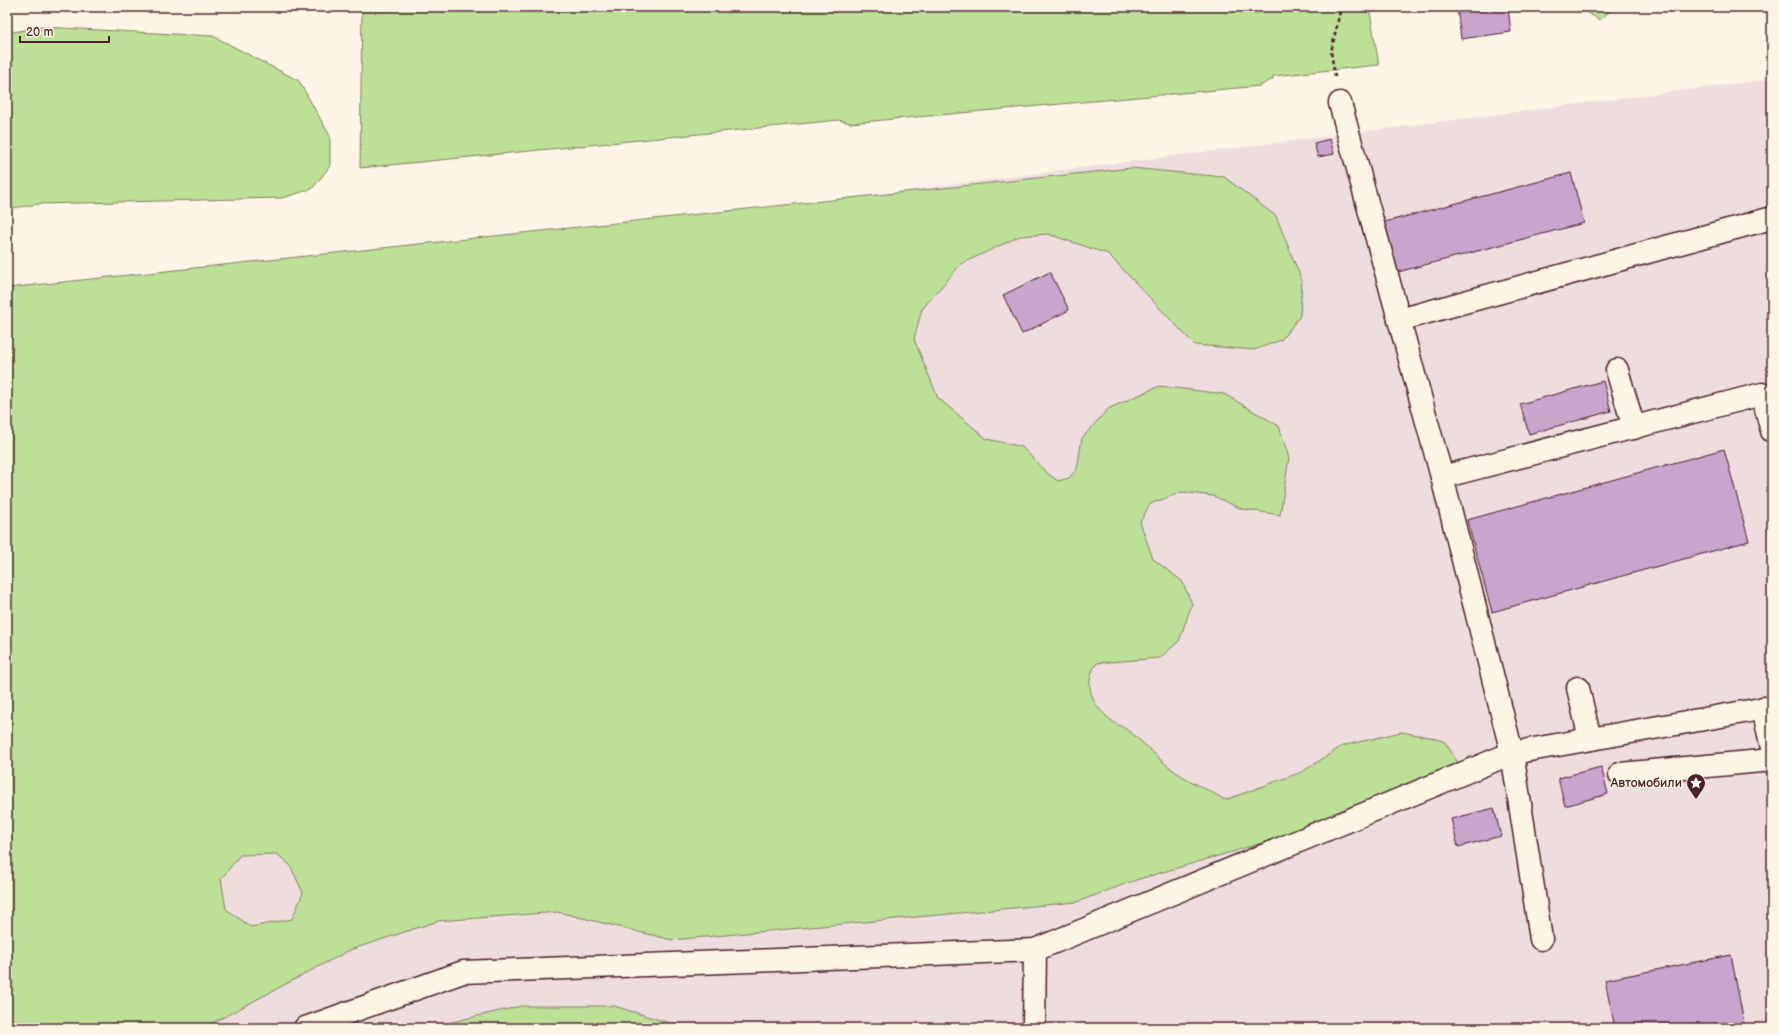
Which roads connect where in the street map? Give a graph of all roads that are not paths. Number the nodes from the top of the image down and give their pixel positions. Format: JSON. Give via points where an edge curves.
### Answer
{"nodes":[{"id":1,"x":1340,"y":103,"type":"road end"},
{"id":2,"x":1772,"y":218,"type":"edge"},
{"id":3,"x":1399,"y":320,"type":"junction"},
{"id":4,"x":1618,"y":370,"type":"dead end"},
{"id":5,"x":1634,"y":428,"type":"junction"},
{"id":6,"x":1772,"y":431,"type":"edge"},
{"id":7,"x":1442,"y":477,"type":"junction"},
{"id":8,"x":1578,"y":688,"type":"dead end"},
{"id":9,"x":1768,"y":707,"type":"edge"},
{"id":10,"x":1590,"y":739,"type":"junction"},
{"id":11,"x":1772,"y":748,"type":"edge"},
{"id":12,"x":1512,"y":752,"type":"junction"},
{"id":13,"x":1772,"y":760,"type":"edge"},
{"id":14,"x":1620,"y":774,"type":"dead end"},
{"id":15,"x":1541,"y":939,"type":"dead end"},
{"id":16,"x":1035,"y":950,"type":"junction"},
{"id":17,"x":305,"y":1028,"type":"edge"},
{"id":18,"x":1034,"y":1028,"type":"edge"}],
"edges":[{"from":1,"to":3,"type":"lane"},
{"from":2,"to":3,"type":"lane"},
{"from":3,"to":7,"type":"lane"},
{"from":4,"to":5,"type":"lane"},
{"from":5,"to":6,"type":"lane","via":[[1762,394]]},
{"from":5,"to":7,"type":"lane"},
{"from":7,"to":12,"type":"lane"},
{"from":8,"to":10,"type":"lane"},
{"from":9,"to":10,"type":"lane"},
{"from":9,"to":11,"type":"lane"},
{"from":10,"to":12,"type":"lane"},
{"from":12,"to":15,"type":"lane"},
{"from":12,"to":16,"type":"lane"},
{"from":13,"to":14,"type":"lane"},
{"from":16,"to":17,"type":"lane","via":[[463,972]]},
{"from":16,"to":18,"type":"lane"}]}
